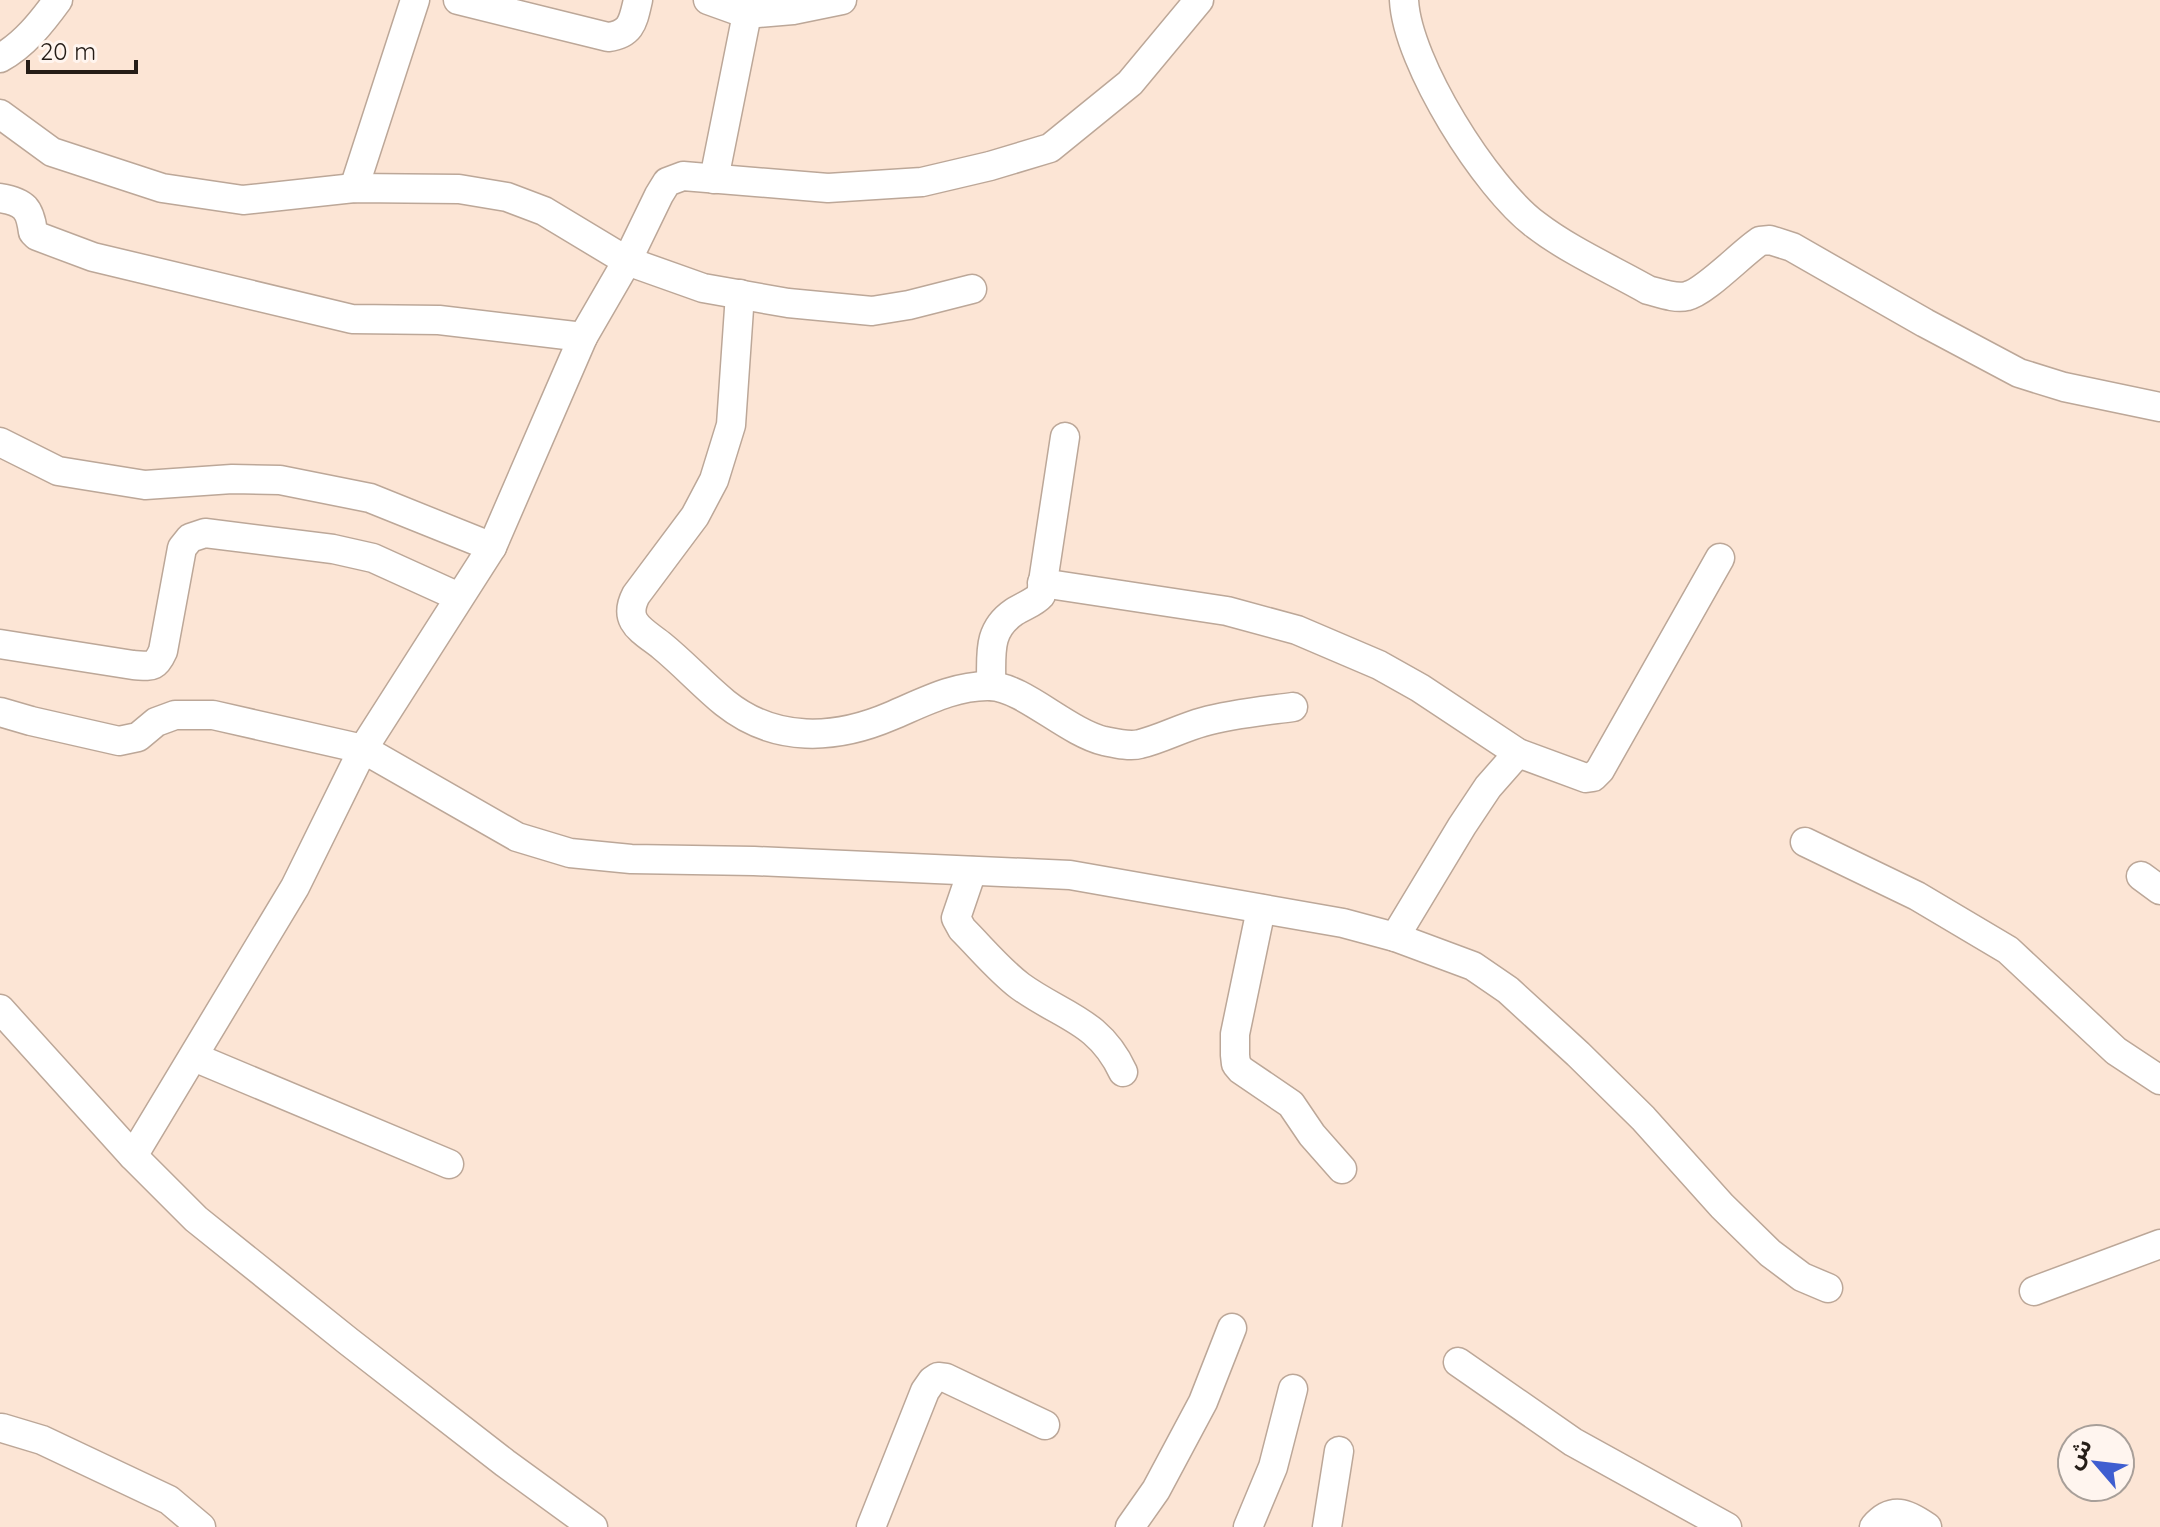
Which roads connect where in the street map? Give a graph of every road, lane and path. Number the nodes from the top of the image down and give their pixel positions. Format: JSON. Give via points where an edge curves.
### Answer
{"nodes":[{"id":1,"x":58,"y":0,"type":"edge"},
{"id":2,"x":415,"y":0,"type":"edge"},
{"id":3,"x":458,"y":0,"type":"edge"},
{"id":4,"x":638,"y":0,"type":"edge"},
{"id":5,"x":708,"y":0,"type":"edge"},
{"id":6,"x":842,"y":0,"type":"edge"},
{"id":7,"x":1199,"y":0,"type":"edge"},
{"id":8,"x":1404,"y":0,"type":"edge"},
{"id":9,"x":747,"y":14,"type":"junction"},
{"id":10,"x":0,"y":58,"type":"edge"},
{"id":11,"x":0,"y":114,"type":"edge"},
{"id":12,"x":714,"y":179,"type":"junction"},
{"id":13,"x":354,"y":188,"type":"junction"},
{"id":14,"x":0,"y":198,"type":"edge"},
{"id":15,"x":627,"y":261,"type":"junction"},
{"id":16,"x":972,"y":289,"type":"dead end"},
{"id":17,"x":740,"y":294,"type":"junction"},
{"id":18,"x":583,"y":337,"type":"junction"},
{"id":19,"x":2160,"y":407,"type":"edge"},
{"id":20,"x":1065,"y":437,"type":"dead end"},
{"id":21,"x":0,"y":442,"type":"edge"},
{"id":22,"x":492,"y":547,"type":"junction"},
{"id":23,"x":1720,"y":558,"type":"dead end"},
{"id":24,"x":1042,"y":583,"type":"junction"},
{"id":25,"x":459,"y":597,"type":"junction"},
{"id":26,"x":0,"y":644,"type":"edge"},
{"id":27,"x":991,"y":686,"type":"junction"},
{"id":28,"x":1293,"y":707,"type":"dead end"},
{"id":29,"x":0,"y":712,"type":"edge"},
{"id":30,"x":363,"y":749,"type":"junction"},
{"id":31,"x":1518,"y":753,"type":"junction"},
{"id":32,"x":1805,"y":842,"type":"dead end"},
{"id":33,"x":972,"y":871,"type":"junction"},
{"id":34,"x":1261,"y":909,"type":"junction"},
{"id":35,"x":1395,"y":937,"type":"junction"},
{"id":36,"x":0,"y":1009,"type":"edge"},
{"id":37,"x":194,"y":1057,"type":"junction"},
{"id":38,"x":1123,"y":1072,"type":"dead end"},
{"id":39,"x":2160,"y":1080,"type":"edge"},
{"id":40,"x":133,"y":1156,"type":"junction"},
{"id":41,"x":449,"y":1164,"type":"dead end"},
{"id":42,"x":1342,"y":1169,"type":"dead end"},
{"id":43,"x":2160,"y":1244,"type":"edge"},
{"id":44,"x":1828,"y":1288,"type":"dead end"},
{"id":45,"x":2034,"y":1291,"type":"dead end"},
{"id":46,"x":1232,"y":1328,"type":"dead end"},
{"id":47,"x":1458,"y":1362,"type":"dead end"},
{"id":48,"x":1293,"y":1389,"type":"dead end"},
{"id":49,"x":1045,"y":1425,"type":"dead end"},
{"id":50,"x":2,"y":1428,"type":"edge"},
{"id":51,"x":1339,"y":1451,"type":"dead end"},
{"id":52,"x":201,"y":1527,"type":"edge"},
{"id":53,"x":593,"y":1527,"type":"edge"},
{"id":54,"x":871,"y":1527,"type":"edge"},
{"id":55,"x":1130,"y":1527,"type":"edge"},
{"id":56,"x":1248,"y":1527,"type":"edge"},
{"id":57,"x":1327,"y":1527,"type":"edge"},
{"id":58,"x":1727,"y":1527,"type":"edge"},
{"id":59,"x":1874,"y":1527,"type":"edge"},
{"id":60,"x":1927,"y":1527,"type":"edge"}],
"edges":[{"from":1,"to":10,"type":"street","via":[[40,25]]},
{"from":2,"to":13,"type":"street"},
{"from":3,"to":4,"type":"street","via":[[608,37],[631,26]]},
{"from":5,"to":9,"type":"street"},
{"from":6,"to":9,"type":"street"},
{"from":7,"to":12,"type":"street","via":[[1130,83],[1050,148],[922,182],[828,188]]},
{"from":8,"to":19,"type":"street","via":[[1417,51],[1441,105],[1498,190],[1535,225],[1648,290],[1687,296],[1760,241],[1770,240],[1792,247],[2019,373]]},
{"from":9,"to":12,"type":"street"},
{"from":11,"to":13,"type":"street","via":[[52,152],[162,188],[243,200]]},
{"from":12,"to":15,"type":"street","via":[[683,176],[667,182]]},
{"from":13,"to":15,"type":"street","via":[[459,189],[507,197],[544,211]]},
{"from":14,"to":18,"type":"street","via":[[21,203],[31,214],[37,236],[93,257],[352,319],[439,320]]},
{"from":15,"to":17,"type":"street","via":[[703,288]]},
{"from":15,"to":18,"type":"street"},
{"from":16,"to":17,"type":"street","via":[[872,311]]},
{"from":17,"to":27,"type":"street","via":[[731,425],[714,480],[695,516],[636,595],[630,616],[727,704],[764,727],[791,734],[869,725],[955,691]]},
{"from":18,"to":22,"type":"street"},
{"from":20,"to":24,"type":"street"},
{"from":21,"to":22,"type":"street","via":[[58,471],[145,485],[280,480],[370,498]]},
{"from":22,"to":25,"type":"street"},
{"from":23,"to":31,"type":"street","via":[[1593,777]]},
{"from":24,"to":27,"type":"street","via":[[1036,600],[998,625],[992,639]]},
{"from":24,"to":31,"type":"street","via":[[1227,611],[1297,630],[1379,665]]},
{"from":25,"to":26,"type":"street","via":[[373,558],[205,533],[190,538],[182,548],[163,651],[151,666]]},
{"from":25,"to":30,"type":"street"},
{"from":27,"to":28,"type":"street","via":[[1013,692],[1102,740],[1137,746],[1205,721]]},
{"from":29,"to":30,"type":"street","via":[[119,741],[138,737],[175,715],[213,715]]},
{"from":30,"to":33,"type":"street","via":[[517,837],[570,853]]},
{"from":30,"to":37,"type":"street","via":[[295,887]]},
{"from":31,"to":35,"type":"street","via":[[1488,787]]},
{"from":32,"to":39,"type":"street","via":[[1917,896],[2008,950],[2116,1051]]},
{"from":33,"to":34,"type":"street","via":[[1070,875]]},
{"from":33,"to":38,"type":"street","via":[[956,918],[962,929],[1019,985],[1101,1039]]},
{"from":34,"to":35,"type":"street"},
{"from":34,"to":42,"type":"street","via":[[1235,1034],[1236,1064],[1291,1104]]},
{"from":35,"to":44,"type":"street","via":[[1473,966],[1508,990],[1643,1118],[1770,1253],[1802,1277]]},
{"from":36,"to":40,"type":"street"},
{"from":37,"to":40,"type":"street"},
{"from":37,"to":41,"type":"street"},
{"from":40,"to":53,"type":"street","via":[[196,1219]]},
{"from":43,"to":45,"type":"street"},
{"from":46,"to":55,"type":"street","via":[[1203,1402]]},
{"from":47,"to":58,"type":"street","via":[[1573,1442]]},
{"from":48,"to":56,"type":"street","via":[[1273,1467]]},
{"from":49,"to":54,"type":"street","via":[[938,1377],[925,1391]]},
{"from":50,"to":52,"type":"street","via":[[42,1440],[169,1500]]},
{"from":51,"to":57,"type":"street"},
{"from":59,"to":60,"type":"street","via":[[1889,1514],[1904,1513]]}]}
